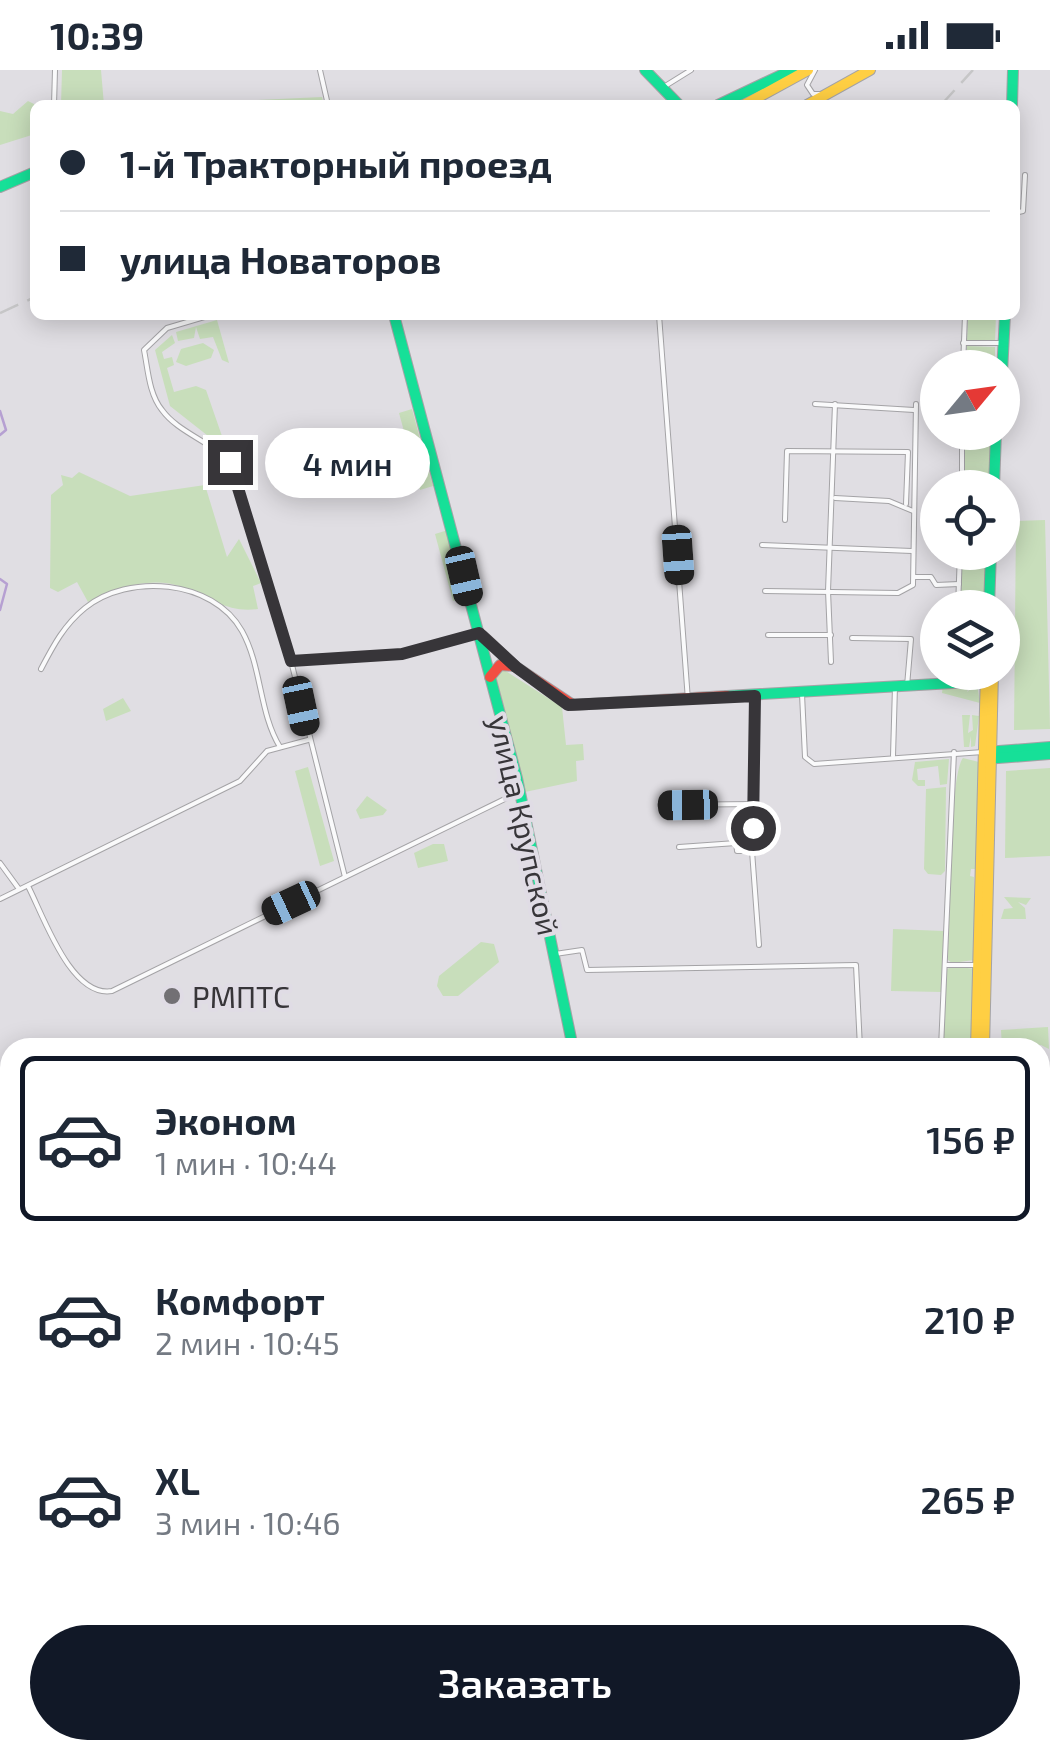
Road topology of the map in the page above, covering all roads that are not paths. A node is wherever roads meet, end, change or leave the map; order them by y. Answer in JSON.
{"nodes":[{"id":1,"x":55,"y":70,"type":"edge"},
{"id":2,"x":320,"y":70,"type":"edge"},
{"id":3,"x":645,"y":70,"type":"edge"},
{"id":4,"x":691,"y":70,"type":"edge"},
{"id":5,"x":792,"y":70,"type":"edge"},
{"id":6,"x":812,"y":70,"type":"edge"},
{"id":7,"x":870,"y":70,"type":"edge"},
{"id":8,"x":1010,"y":70,"type":"edge"},
{"id":9,"x":776,"y":76,"type":"edge"},
{"id":10,"x":840,"y":88,"type":"junction"},
{"id":11,"x":664,"y":95,"type":"edge"},
{"id":12,"x":54,"y":100,"type":"edge"},
{"id":13,"x":327,"y":100,"type":"edge"},
{"id":14,"x":728,"y":100,"type":"edge"},
{"id":15,"x":754,"y":100,"type":"edge"},
{"id":16,"x":817,"y":100,"type":"edge"},
{"id":17,"x":1010,"y":100,"type":"edge"},
{"id":18,"x":30,"y":174,"type":"edge"},
{"id":19,"x":1025,"y":175,"type":"dead end"},
{"id":20,"x":0,"y":186,"type":"edge"},
{"id":21,"x":1020,"y":211,"type":"edge"},
{"id":22,"x":194,"y":320,"type":"edge"},
{"id":23,"x":395,"y":320,"type":"edge"},
{"id":24,"x":659,"y":320,"type":"edge"},
{"id":25,"x":965,"y":320,"type":"edge"},
{"id":26,"x":1001,"y":320,"type":"edge"},
{"id":27,"x":1002,"y":320,"type":"edge"},
{"id":28,"x":999,"y":343,"type":"junction"},
{"id":29,"x":964,"y":344,"type":"junction"},
{"id":30,"x":964,"y":350,"type":"edge"},
{"id":31,"x":999,"y":350,"type":"edge"},
{"id":32,"x":1001,"y":350,"type":"edge"},
{"id":33,"x":814,"y":404,"type":"dead end"},
{"id":34,"x":834,"y":404,"type":"junction"},
{"id":35,"x":834,"y":452,"type":"junction"},
{"id":36,"x":835,"y":498,"type":"junction"},
{"id":37,"x":906,"y":504,"type":"junction"},
{"id":38,"x":912,"y":511,"type":"junction"},
{"id":39,"x":785,"y":520,"type":"dead end"},
{"id":40,"x":762,"y":545,"type":"dead end"},
{"id":41,"x":830,"y":546,"type":"junction"},
{"id":42,"x":914,"y":552,"type":"junction"},
{"id":43,"x":959,"y":570,"type":"edge"},
{"id":44,"x":914,"y":577,"type":"junction"},
{"id":45,"x":959,"y":584,"type":"junction"},
{"id":46,"x":959,"y":590,"type":"edge"},
{"id":47,"x":765,"y":591,"type":"dead end"},
{"id":48,"x":828,"y":591,"type":"junction"},
{"id":49,"x":479,"y":633,"type":"junction"},
{"id":50,"x":768,"y":635,"type":"dead end"},
{"id":51,"x":830,"y":635,"type":"junction"},
{"id":52,"x":852,"y":638,"type":"dead end"},
{"id":53,"x":488,"y":650,"type":"junction"},
{"id":54,"x":291,"y":661,"type":"junction"},
{"id":55,"x":831,"y":662,"type":"dead end"},
{"id":56,"x":516,"y":667,"type":"junction"},
{"id":57,"x":41,"y":669,"type":"dead end"},
{"id":58,"x":490,"y":677,"type":"junction"},
{"id":59,"x":920,"y":683,"type":"edge"},
{"id":60,"x":901,"y":686,"type":"junction"},
{"id":61,"x":989,"y":690,"type":"edge"},
{"id":62,"x":802,"y":692,"type":"junction"},
{"id":63,"x":755,"y":696,"type":"junction"},
{"id":64,"x":688,"y":700,"type":"junction"},
{"id":65,"x":308,"y":740,"type":"junction"},
{"id":66,"x":280,"y":746,"type":"junction"},
{"id":67,"x":1050,"y":750,"type":"edge"},
{"id":68,"x":954,"y":752,"type":"junction"},
{"id":69,"x":984,"y":755,"type":"junction"},
{"id":70,"x":893,"y":756,"type":"junction"},
{"id":71,"x":520,"y":792,"type":"junction"},
{"id":72,"x":754,"y":804,"type":"junction"},
{"id":73,"x":660,"y":805,"type":"dead end"},
{"id":74,"x":679,"y":847,"type":"dead end"},
{"id":75,"x":752,"y":851,"type":"junction"},
{"id":76,"x":0,"y":863,"type":"edge"},
{"id":77,"x":345,"y":878,"type":"junction"},
{"id":78,"x":28,"y":886,"type":"junction"},
{"id":79,"x":19,"y":888,"type":"junction"},
{"id":80,"x":0,"y":898,"type":"edge"},
{"id":81,"x":759,"y":945,"type":"dead end"},
{"id":82,"x":554,"y":954,"type":"junction"},
{"id":83,"x":945,"y":964,"type":"junction"},
{"id":84,"x":977,"y":965,"type":"junction"},
{"id":85,"x":571,"y":1038,"type":"edge"},
{"id":86,"x":860,"y":1038,"type":"edge"},
{"id":87,"x":942,"y":1038,"type":"edge"},
{"id":88,"x":976,"y":1038,"type":"edge"},
{"id":89,"x":984,"y":1038,"type":"edge"}],
"edges":[{"from":1,"to":12,"type":"street"},
{"from":2,"to":13,"type":"street"},
{"from":3,"to":11,"type":"main road"},
{"from":4,"to":11,"type":"street"},
{"from":5,"to":9,"type":"main road"},
{"from":6,"to":10,"type":"street"},
{"from":6,"to":15,"type":"main road"},
{"from":7,"to":10,"type":"main road"},
{"from":8,"to":17,"type":"main road"},
{"from":9,"to":14,"type":"main road"},
{"from":10,"to":16,"type":"main road"},
{"from":18,"to":20,"type":"main road"},
{"from":19,"to":21,"type":"street"},
{"from":22,"to":54,"type":"street"},
{"from":23,"to":49,"type":"main road"},
{"from":24,"to":64,"type":"street"},
{"from":25,"to":29,"type":"street"},
{"from":26,"to":28,"type":"main road"},
{"from":27,"to":32,"type":"main road"},
{"from":28,"to":29,"type":"street"},
{"from":28,"to":31,"type":"main road"},
{"from":29,"to":30,"type":"street"},
{"from":33,"to":34,"type":"street"},
{"from":34,"to":35,"type":"street"},
{"from":34,"to":38,"type":"street"},
{"from":35,"to":36,"type":"street"},
{"from":35,"to":37,"type":"street"},
{"from":35,"to":39,"type":"street"},
{"from":36,"to":37,"type":"street"},
{"from":36,"to":41,"type":"street"},
{"from":37,"to":38,"type":"street"},
{"from":38,"to":42,"type":"street"},
{"from":40,"to":41,"type":"street"},
{"from":41,"to":42,"type":"street"},
{"from":41,"to":48,"type":"street"},
{"from":42,"to":44,"type":"street"},
{"from":43,"to":45,"type":"street"},
{"from":44,"to":45,"type":"street"},
{"from":44,"to":48,"type":"street"},
{"from":45,"to":46,"type":"street"},
{"from":47,"to":48,"type":"street"},
{"from":48,"to":51,"type":"street"},
{"from":49,"to":53,"type":"main road"},
{"from":49,"to":54,"type":"street"},
{"from":50,"to":51,"type":"street"},
{"from":51,"to":55,"type":"street"},
{"from":52,"to":60,"type":"street"},
{"from":53,"to":56,"type":"main road"},
{"from":53,"to":58,"type":"main road","name":"улица Крупской"},
{"from":54,"to":65,"type":"street"},
{"from":56,"to":58,"type":"main road"},
{"from":56,"to":64,"type":"main road"},
{"from":57,"to":66,"type":"street"},
{"from":58,"to":71,"type":"main road","name":"улица Крупской"},
{"from":59,"to":60,"type":"main road"},
{"from":60,"to":62,"type":"main road"},
{"from":60,"to":70,"type":"street"},
{"from":61,"to":69,"type":"main road"},
{"from":62,"to":63,"type":"main road"},
{"from":62,"to":70,"type":"street"},
{"from":63,"to":64,"type":"main road"},
{"from":63,"to":72,"type":"street"},
{"from":65,"to":66,"type":"street"},
{"from":65,"to":77,"type":"street"},
{"from":66,"to":78,"type":"street"},
{"from":67,"to":69,"type":"main road"},
{"from":68,"to":69,"type":"street"},
{"from":68,"to":70,"type":"street"},
{"from":68,"to":83,"type":"street"},
{"from":69,"to":84,"type":"main road"},
{"from":69,"to":89,"type":"main road"},
{"from":71,"to":77,"type":"street"},
{"from":71,"to":82,"type":"main road","name":"улица Крупской"},
{"from":72,"to":73,"type":"street"},
{"from":72,"to":75,"type":"street"},
{"from":74,"to":75,"type":"street"},
{"from":75,"to":81,"type":"street"},
{"from":76,"to":79,"type":"street"},
{"from":77,"to":78,"type":"street"},
{"from":78,"to":79,"type":"street"},
{"from":79,"to":80,"type":"street"},
{"from":82,"to":85,"type":"main road","name":"улица Крупской"},
{"from":82,"to":86,"type":"street"},
{"from":83,"to":84,"type":"street"},
{"from":83,"to":87,"type":"street"},
{"from":84,"to":88,"type":"main road"}]}
